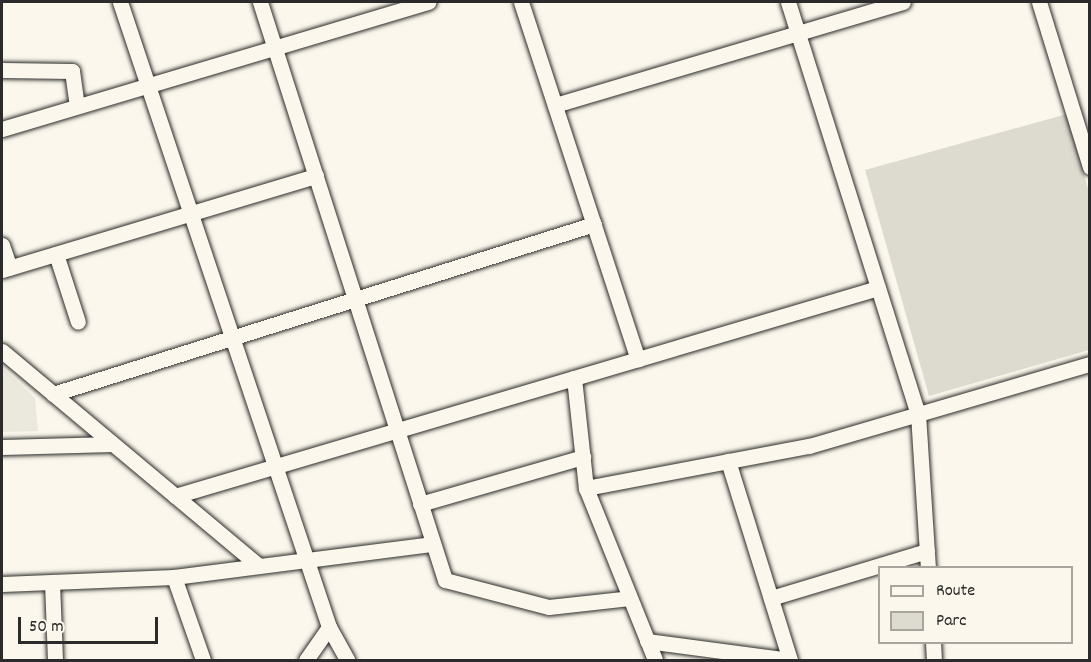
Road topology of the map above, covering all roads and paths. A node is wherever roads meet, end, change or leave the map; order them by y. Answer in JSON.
{"nodes":[{"id":1,"x":120,"y":2,"type":"edge"},
{"id":2,"x":260,"y":2,"type":"edge"},
{"id":3,"x":429,"y":2,"type":"edge"},
{"id":4,"x":521,"y":2,"type":"edge"},
{"id":5,"x":788,"y":2,"type":"edge"},
{"id":6,"x":903,"y":2,"type":"edge"},
{"id":7,"x":1039,"y":2,"type":"edge"},
{"id":8,"x":798,"y":33,"type":"junction"},
{"id":9,"x":274,"y":48,"type":"junction"},
{"id":10,"x":2,"y":70,"type":"edge"},
{"id":11,"x":148,"y":85,"type":"junction"},
{"id":12,"x":555,"y":105,"type":"junction"},
{"id":13,"x":77,"y":106,"type":"junction"},
{"id":14,"x":2,"y":129,"type":"edge"},
{"id":15,"x":1089,"y":167,"type":"edge"},
{"id":16,"x":316,"y":176,"type":"junction"},
{"id":17,"x":190,"y":213,"type":"junction"},
{"id":18,"x":594,"y":224,"type":"junction"},
{"id":19,"x":2,"y":245,"type":"edge"},
{"id":20,"x":56,"y":254,"type":"junction"},
{"id":21,"x":6,"y":269,"type":"edge"},
{"id":22,"x":878,"y":288,"type":"junction"},
{"id":23,"x":355,"y":299,"type":"junction"},
{"id":24,"x":78,"y":322,"type":"dead end"},
{"id":25,"x":232,"y":338,"type":"junction"},
{"id":26,"x":2,"y":351,"type":"edge"},
{"id":27,"x":638,"y":359,"type":"junction"},
{"id":28,"x":1089,"y":364,"type":"edge"},
{"id":29,"x":574,"y":378,"type":"junction"},
{"id":30,"x":53,"y":394,"type":"junction"},
{"id":31,"x":918,"y":414,"type":"junction"},
{"id":32,"x":397,"y":430,"type":"junction"},
{"id":33,"x":112,"y":444,"type":"junction"},
{"id":34,"x":2,"y":447,"type":"edge"},
{"id":35,"x":583,"y":457,"type":"junction"},
{"id":36,"x":728,"y":461,"type":"junction"},
{"id":37,"x":275,"y":466,"type":"junction"},
{"id":38,"x":586,"y":488,"type":"junction"},
{"id":39,"x":175,"y":496,"type":"junction"},
{"id":40,"x":420,"y":504,"type":"junction"},
{"id":41,"x":433,"y":544,"type":"junction"},
{"id":42,"x":927,"y":551,"type":"junction"},
{"id":43,"x":306,"y":559,"type":"junction"},
{"id":44,"x":259,"y":566,"type":"junction"},
{"id":45,"x":928,"y":566,"type":"edge"},
{"id":46,"x":174,"y":578,"type":"junction"},
{"id":47,"x":52,"y":582,"type":"junction"},
{"id":48,"x":2,"y":584,"type":"edge"},
{"id":49,"x":630,"y":598,"type":"junction"},
{"id":50,"x":771,"y":598,"type":"junction"},
{"id":51,"x":329,"y":627,"type":"junction"},
{"id":52,"x":647,"y":641,"type":"junction"},
{"id":53,"x":933,"y":644,"type":"edge"},
{"id":54,"x":55,"y":660,"type":"edge"},
{"id":55,"x":203,"y":660,"type":"edge"},
{"id":56,"x":306,"y":660,"type":"edge"},
{"id":57,"x":346,"y":660,"type":"edge"},
{"id":58,"x":655,"y":660,"type":"edge"},
{"id":59,"x":790,"y":660,"type":"edge"},
{"id":60,"x":934,"y":660,"type":"edge"}],
"edges":[{"from":1,"to":11,"type":"street"},
{"from":2,"to":9,"type":"street"},
{"from":3,"to":9,"type":"street"},
{"from":4,"to":12,"type":"street"},
{"from":5,"to":8,"type":"street"},
{"from":6,"to":8,"type":"street"},
{"from":7,"to":15,"type":"street"},
{"from":8,"to":12,"type":"street"},
{"from":8,"to":22,"type":"street"},
{"from":9,"to":11,"type":"street"},
{"from":9,"to":16,"type":"street"},
{"from":10,"to":13,"type":"street"},
{"from":11,"to":13,"type":"street"},
{"from":11,"to":17,"type":"street"},
{"from":12,"to":18,"type":"street"},
{"from":13,"to":14,"type":"street"},
{"from":16,"to":17,"type":"street"},
{"from":16,"to":23,"type":"street"},
{"from":17,"to":20,"type":"street"},
{"from":17,"to":25,"type":"street"},
{"from":18,"to":23,"type":"street"},
{"from":18,"to":27,"type":"street"},
{"from":19,"to":21,"type":"street"},
{"from":20,"to":21,"type":"street"},
{"from":20,"to":24,"type":"street"},
{"from":22,"to":27,"type":"street"},
{"from":22,"to":31,"type":"street"},
{"from":23,"to":25,"type":"street"},
{"from":23,"to":32,"type":"street"},
{"from":25,"to":30,"type":"street"},
{"from":25,"to":37,"type":"street"},
{"from":26,"to":30,"type":"street"},
{"from":27,"to":29,"type":"street"},
{"from":28,"to":31,"type":"street"},
{"from":29,"to":32,"type":"street"},
{"from":29,"to":35,"type":"street"},
{"from":30,"to":33,"type":"street"},
{"from":31,"to":36,"type":"street"},
{"from":31,"to":42,"type":"street"},
{"from":32,"to":37,"type":"street"},
{"from":32,"to":40,"type":"street"},
{"from":33,"to":34,"type":"street"},
{"from":33,"to":39,"type":"street"},
{"from":35,"to":38,"type":"street"},
{"from":35,"to":40,"type":"street"},
{"from":36,"to":38,"type":"street"},
{"from":36,"to":50,"type":"street"},
{"from":37,"to":39,"type":"street"},
{"from":37,"to":43,"type":"street"},
{"from":38,"to":49,"type":"street"},
{"from":39,"to":44,"type":"street"},
{"from":40,"to":41,"type":"street"},
{"from":41,"to":43,"type":"street"},
{"from":41,"to":49,"type":"street"},
{"from":42,"to":45,"type":"street"},
{"from":42,"to":50,"type":"street"},
{"from":43,"to":44,"type":"street"},
{"from":43,"to":51,"type":"street"},
{"from":44,"to":46,"type":"street"},
{"from":46,"to":47,"type":"street"},
{"from":46,"to":55,"type":"street"},
{"from":47,"to":48,"type":"street"},
{"from":47,"to":54,"type":"street"},
{"from":49,"to":52,"type":"street"},
{"from":50,"to":59,"type":"street"},
{"from":51,"to":56,"type":"street"},
{"from":51,"to":57,"type":"street"},
{"from":52,"to":58,"type":"street"},
{"from":52,"to":59,"type":"street"},
{"from":53,"to":60,"type":"street"}]}
